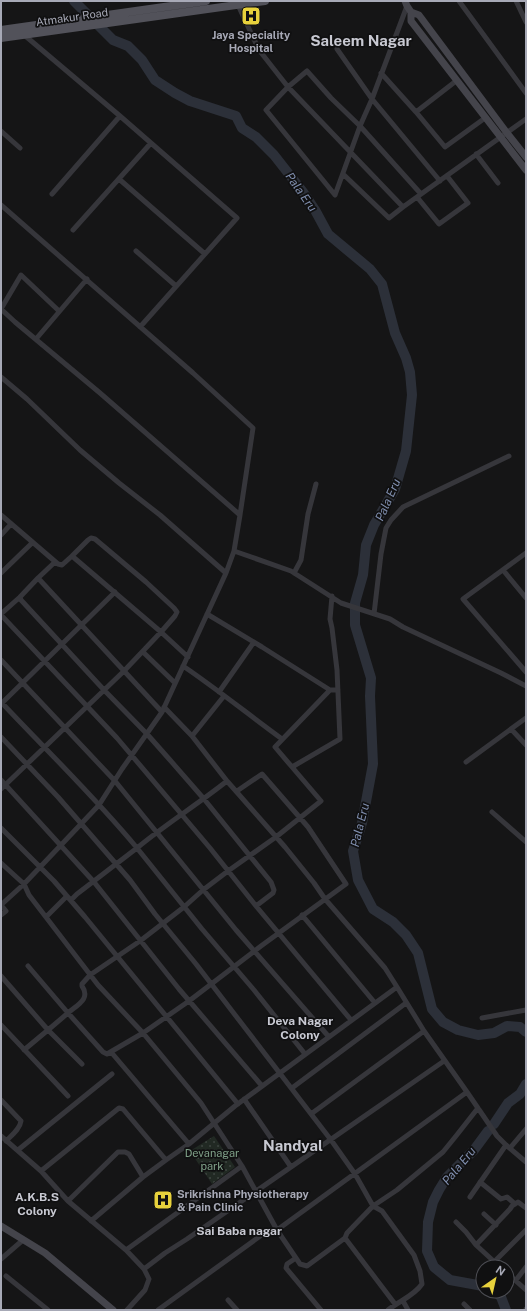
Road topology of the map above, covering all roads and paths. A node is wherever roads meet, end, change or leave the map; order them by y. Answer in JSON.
{"nodes":[{"id":1,"x":206,"y":1,"type":"edge"},
{"id":2,"x":265,"y":1,"type":"edge"},
{"id":3,"x":459,"y":1,"type":"edge"},
{"id":4,"x":516,"y":1,"type":"edge"},
{"id":5,"x":238,"y":5,"type":"junction"},
{"id":6,"x":407,"y":6,"type":"edge"},
{"id":7,"x":123,"y":17,"type":"junction"},
{"id":8,"x":526,"y":22,"type":"edge"},
{"id":9,"x":60,"y":25,"type":"junction"},
{"id":10,"x":16,"y":29,"type":"junction"},
{"id":11,"x":1,"y":30,"type":"edge"},
{"id":12,"x":23,"y":35,"type":"junction"},
{"id":13,"x":1,"y":38,"type":"edge"},
{"id":14,"x":337,"y":49,"type":"dead end"},
{"id":15,"x":381,"y":73,"type":"junction"},
{"id":16,"x":456,"y":81,"type":"junction"},
{"id":17,"x":288,"y":88,"type":"junction"},
{"id":18,"x":526,"y":93,"type":"edge"},
{"id":19,"x":372,"y":99,"type":"junction"},
{"id":20,"x":416,"y":112,"type":"junction"},
{"id":21,"x":120,"y":116,"type":"junction"},
{"id":22,"x":485,"y":118,"type":"junction"},
{"id":23,"x":526,"y":118,"type":"edge"},
{"id":24,"x":360,"y":126,"type":"junction"},
{"id":25,"x":1,"y":131,"type":"edge"},
{"id":26,"x":506,"y":133,"type":"junction"},
{"id":27,"x":500,"y":138,"type":"junction"},
{"id":28,"x":151,"y":143,"type":"junction"},
{"id":29,"x":20,"y":148,"type":"dead end"},
{"id":30,"x":350,"y":152,"type":"junction"},
{"id":31,"x":476,"y":154,"type":"junction"},
{"id":32,"x":526,"y":157,"type":"edge"},
{"id":33,"x":526,"y":170,"type":"edge"},
{"id":34,"x":343,"y":174,"type":"junction"},
{"id":35,"x":447,"y":176,"type":"junction"},
{"id":36,"x":119,"y":179,"type":"junction"},
{"id":37,"x":440,"y":181,"type":"junction"},
{"id":38,"x":498,"y":183,"type":"dead end"},
{"id":39,"x":52,"y":194,"type":"dead end"},
{"id":40,"x":419,"y":196,"type":"junction"},
{"id":41,"x":1,"y":205,"type":"edge"},
{"id":42,"x":403,"y":207,"type":"junction"},
{"id":43,"x":72,"y":230,"type":"dead end"},
{"id":44,"x":136,"y":251,"type":"dead end"},
{"id":45,"x":205,"y":254,"type":"junction"},
{"id":46,"x":87,"y":279,"type":"junction"},
{"id":47,"x":176,"y":286,"type":"junction"},
{"id":48,"x":1,"y":309,"type":"edge"},
{"id":49,"x":59,"y":311,"type":"junction"},
{"id":50,"x":140,"y":327,"type":"junction"},
{"id":51,"x":36,"y":339,"type":"junction"},
{"id":52,"x":1,"y":377,"type":"edge"},
{"id":53,"x":509,"y":456,"type":"dead end"},
{"id":54,"x":316,"y":484,"type":"dead end"},
{"id":55,"x":1,"y":515,"type":"edge"},
{"id":56,"x":240,"y":515,"type":"junction"},
{"id":57,"x":12,"y":524,"type":"junction"},
{"id":58,"x":1,"y":535,"type":"edge"},
{"id":59,"x":32,"y":543,"type":"junction"},
{"id":60,"x":234,"y":551,"type":"junction"},
{"id":61,"x":526,"y":553,"type":"edge"},
{"id":62,"x":72,"y":556,"type":"junction"},
{"id":63,"x":55,"y":562,"type":"junction"},
{"id":64,"x":502,"y":570,"type":"junction"},
{"id":65,"x":1,"y":573,"type":"edge"},
{"id":66,"x":226,"y":573,"type":"junction"},
{"id":67,"x":294,"y":573,"type":"junction"},
{"id":68,"x":38,"y":578,"type":"junction"},
{"id":69,"x":115,"y":592,"type":"junction"},
{"id":70,"x":332,"y":596,"type":"junction"},
{"id":71,"x":20,"y":597,"type":"junction"},
{"id":72,"x":526,"y":598,"type":"edge"},
{"id":73,"x":207,"y":614,"type":"junction"},
{"id":74,"x":374,"y":614,"type":"junction"},
{"id":75,"x":1,"y":615,"type":"edge"},
{"id":76,"x":82,"y":625,"type":"junction"},
{"id":77,"x":161,"y":632,"type":"junction"},
{"id":78,"x":254,"y":642,"type":"junction"},
{"id":79,"x":62,"y":646,"type":"junction"},
{"id":80,"x":143,"y":652,"type":"junction"},
{"id":81,"x":188,"y":657,"type":"junction"},
{"id":82,"x":1,"y":660,"type":"edge"},
{"id":83,"x":45,"y":662,"type":"junction"},
{"id":84,"x":183,"y":666,"type":"junction"},
{"id":85,"x":124,"y":671,"type":"junction"},
{"id":86,"x":526,"y":672,"type":"edge"},
{"id":87,"x":23,"y":683,"type":"junction"},
{"id":88,"x":175,"y":683,"type":"junction"},
{"id":89,"x":526,"y":686,"type":"edge"},
{"id":90,"x":104,"y":690,"type":"junction"},
{"id":91,"x":330,"y":690,"type":"junction"},
{"id":92,"x":338,"y":690,"type":"junction"},
{"id":93,"x":219,"y":692,"type":"junction"},
{"id":94,"x":224,"y":696,"type":"junction"},
{"id":95,"x":1,"y":703,"type":"edge"},
{"id":96,"x":86,"y":706,"type":"junction"},
{"id":97,"x":163,"y":709,"type":"junction"},
{"id":98,"x":526,"y":718,"type":"edge"},
{"id":99,"x":64,"y":728,"type":"junction"},
{"id":100,"x":511,"y":729,"type":"junction"},
{"id":101,"x":147,"y":734,"type":"junction"},
{"id":102,"x":192,"y":736,"type":"junction"},
{"id":103,"x":1,"y":737,"type":"edge"},
{"id":104,"x":282,"y":740,"type":"junction"},
{"id":105,"x":526,"y":745,"type":"edge"},
{"id":106,"x":44,"y":747,"type":"junction"},
{"id":107,"x":132,"y":755,"type":"junction"},
{"id":108,"x":466,"y":762,"type":"dead end"},
{"id":109,"x":28,"y":764,"type":"junction"},
{"id":110,"x":292,"y":767,"type":"junction"},
{"id":111,"x":1,"y":780,"type":"edge"},
{"id":112,"x":227,"y":780,"type":"junction"},
{"id":113,"x":115,"y":781,"type":"junction"},
{"id":114,"x":3,"y":788,"type":"edge"},
{"id":115,"x":237,"y":791,"type":"junction"},
{"id":116,"x":204,"y":799,"type":"junction"},
{"id":117,"x":99,"y":805,"type":"junction"},
{"id":118,"x":492,"y":812,"type":"dead end"},
{"id":119,"x":182,"y":814,"type":"junction"},
{"id":120,"x":299,"y":817,"type":"junction"},
{"id":121,"x":80,"y":824,"type":"junction"},
{"id":122,"x":1,"y":828,"type":"edge"},
{"id":123,"x":157,"y":832,"type":"junction"},
{"id":124,"x":276,"y":837,"type":"junction"},
{"id":125,"x":526,"y":842,"type":"edge"},
{"id":126,"x":61,"y":846,"type":"junction"},
{"id":127,"x":137,"y":848,"type":"junction"},
{"id":128,"x":249,"y":855,"type":"junction"},
{"id":129,"x":1,"y":863,"type":"edge"},
{"id":130,"x":116,"y":864,"type":"junction"},
{"id":131,"x":40,"y":867,"type":"junction"},
{"id":132,"x":228,"y":871,"type":"junction"},
{"id":133,"x":94,"y":882,"type":"junction"},
{"id":134,"x":24,"y":884,"type":"junction"},
{"id":135,"x":203,"y":890,"type":"junction"},
{"id":136,"x":69,"y":898,"type":"junction"},
{"id":137,"x":325,"y":899,"type":"junction"},
{"id":138,"x":1,"y":905,"type":"edge"},
{"id":139,"x":256,"y":906,"type":"junction"},
{"id":140,"x":184,"y":907,"type":"junction"},
{"id":141,"x":1,"y":915,"type":"edge"},
{"id":142,"x":302,"y":915,"type":"junction"},
{"id":143,"x":46,"y":917,"type":"junction"},
{"id":144,"x":163,"y":923,"type":"junction"},
{"id":145,"x":279,"y":932,"type":"junction"},
{"id":146,"x":140,"y":941,"type":"junction"},
{"id":147,"x":255,"y":951,"type":"junction"},
{"id":148,"x":116,"y":956,"type":"junction"},
{"id":149,"x":28,"y":966,"type":"dead end"},
{"id":150,"x":234,"y":967,"type":"junction"},
{"id":151,"x":1,"y":976,"type":"edge"},
{"id":152,"x":90,"y":976,"type":"junction"},
{"id":153,"x":211,"y":984,"type":"junction"},
{"id":154,"x":397,"y":987,"type":"junction"},
{"id":155,"x":189,"y":1001,"type":"junction"},
{"id":156,"x":406,"y":1003,"type":"junction"},
{"id":157,"x":375,"y":1004,"type":"junction"},
{"id":158,"x":526,"y":1010,"type":"edge"},
{"id":159,"x":68,"y":1013,"type":"junction"},
{"id":160,"x":167,"y":1017,"type":"junction"},
{"id":161,"x":482,"y":1018,"type":"dead end"},
{"id":162,"x":351,"y":1020,"type":"junction"},
{"id":163,"x":1,"y":1025,"type":"edge"},
{"id":164,"x":48,"y":1030,"type":"junction"},
{"id":165,"x":424,"y":1032,"type":"junction"},
{"id":166,"x":143,"y":1033,"type":"junction"},
{"id":167,"x":328,"y":1037,"type":"junction"},
{"id":168,"x":24,"y":1050,"type":"junction"},
{"id":169,"x":110,"y":1052,"type":"junction"},
{"id":170,"x":305,"y":1054,"type":"junction"},
{"id":171,"x":444,"y":1061,"type":"junction"},
{"id":172,"x":82,"y":1064,"type":"dead end"},
{"id":173,"x":280,"y":1073,"type":"junction"},
{"id":174,"x":112,"y":1074,"type":"dead end"},
{"id":175,"x":262,"y":1086,"type":"junction"},
{"id":176,"x":292,"y":1088,"type":"junction"},
{"id":177,"x":467,"y":1092,"type":"junction"},
{"id":178,"x":68,"y":1096,"type":"dead end"},
{"id":179,"x":244,"y":1099,"type":"junction"},
{"id":180,"x":1,"y":1100,"type":"edge"},
{"id":181,"x":238,"y":1104,"type":"junction"},
{"id":182,"x":478,"y":1108,"type":"junction"},
{"id":183,"x":311,"y":1114,"type":"junction"},
{"id":184,"x":214,"y":1124,"type":"junction"},
{"id":185,"x":526,"y":1129,"type":"edge"},
{"id":186,"x":3,"y":1139,"type":"edge"},
{"id":187,"x":331,"y":1140,"type":"junction"},
{"id":188,"x":189,"y":1144,"type":"junction"},
{"id":189,"x":508,"y":1146,"type":"junction"},
{"id":190,"x":18,"y":1150,"type":"junction"},
{"id":191,"x":166,"y":1160,"type":"junction"},
{"id":192,"x":526,"y":1162,"type":"edge"},
{"id":193,"x":242,"y":1166,"type":"junction"},
{"id":194,"x":291,"y":1167,"type":"junction"},
{"id":195,"x":41,"y":1171,"type":"junction"},
{"id":196,"x":354,"y":1174,"type":"junction"},
{"id":197,"x":143,"y":1177,"type":"junction"},
{"id":198,"x":480,"y":1182,"type":"junction"},
{"id":199,"x":255,"y":1192,"type":"junction"},
{"id":200,"x":470,"y":1197,"type":"dead end"},
{"id":201,"x":68,"y":1201,"type":"junction"},
{"id":202,"x":515,"y":1204,"type":"junction"},
{"id":203,"x":373,"y":1206,"type":"junction"},
{"id":204,"x":526,"y":1208,"type":"edge"},
{"id":205,"x":484,"y":1214,"type":"dead end"},
{"id":206,"x":91,"y":1221,"type":"junction"},
{"id":207,"x":456,"y":1222,"type":"dead end"},
{"id":208,"x":496,"y":1225,"type":"junction"},
{"id":209,"x":2,"y":1228,"type":"edge"},
{"id":210,"x":276,"y":1230,"type":"junction"},
{"id":211,"x":526,"y":1230,"type":"edge"},
{"id":212,"x":345,"y":1238,"type":"junction"},
{"id":213,"x":23,"y":1240,"type":"junction"},
{"id":214,"x":476,"y":1245,"type":"junction"},
{"id":215,"x":126,"y":1250,"type":"junction"},
{"id":216,"x":296,"y":1258,"type":"junction"},
{"id":217,"x":1,"y":1259,"type":"edge"},
{"id":218,"x":491,"y":1259,"type":"edge"},
{"id":219,"x":497,"y":1259,"type":"edge"},
{"id":220,"x":526,"y":1267,"type":"edge"},
{"id":221,"x":144,"y":1269,"type":"junction"},
{"id":222,"x":6,"y":1276,"type":"dead end"},
{"id":223,"x":516,"y":1280,"type":"joint"},
{"id":224,"x":526,"y":1290,"type":"edge"},
{"id":225,"x":228,"y":1300,"type":"dead end"},
{"id":226,"x":402,"y":1301,"type":"junction"},
{"id":227,"x":395,"y":1304,"type":"junction"},
{"id":228,"x":464,"y":1304,"type":"dead end"},
{"id":229,"x":48,"y":1310,"type":"edge"},
{"id":230,"x":113,"y":1310,"type":"edge"},
{"id":231,"x":127,"y":1310,"type":"edge"},
{"id":232,"x":158,"y":1310,"type":"edge"},
{"id":233,"x":236,"y":1310,"type":"edge"},
{"id":234,"x":321,"y":1310,"type":"edge"},
{"id":235,"x":388,"y":1310,"type":"edge"},
{"id":236,"x":408,"y":1310,"type":"edge"},
{"id":237,"x":470,"y":1310,"type":"edge"}],
"edges":[{"from":1,"to":7,"type":"main road","name":"Atmakur Road"},
{"from":2,"to":5,"type":"main road","name":"Atmakur Road"},
{"from":3,"to":18,"type":"street"},
{"from":4,"to":8,"type":"street"},
{"from":5,"to":7,"type":"main road","name":"Atmakur Road"},
{"from":5,"to":17,"type":"street"},
{"from":6,"to":15,"type":"street"},
{"from":6,"to":16,"type":"street"},
{"from":6,"to":26,"type":"street"},
{"from":7,"to":9,"type":"main road","name":"Atmakur Road"},
{"from":9,"to":10,"type":"main road","name":"Atmakur Road"},
{"from":9,"to":12,"type":"main road","name":"Atmakur Road"},
{"from":10,"to":11,"type":"main road","name":"Atmakur Road"},
{"from":10,"to":12,"type":"street"},
{"from":12,"to":13,"type":"main road","name":"Atmakur Road"},
{"from":12,"to":21,"type":"street"},
{"from":14,"to":19,"type":"street"},
{"from":15,"to":19,"type":"street"},
{"from":15,"to":20,"type":"street"},
{"from":16,"to":20,"type":"street"},
{"from":16,"to":22,"type":"street"},
{"from":17,"to":24,"type":"street"},
{"from":17,"to":30,"type":"street"},
{"from":17,"to":34,"type":"street"},
{"from":19,"to":24,"type":"street"},
{"from":19,"to":37,"type":"street"},
{"from":20,"to":22,"type":"street"},
{"from":21,"to":28,"type":"street"},
{"from":21,"to":39,"type":"street"},
{"from":22,"to":27,"type":"street"},
{"from":23,"to":26,"type":"street"},
{"from":24,"to":30,"type":"street"},
{"from":24,"to":40,"type":"street"},
{"from":25,"to":29,"type":"street"},
{"from":26,"to":27,"type":"street"},
{"from":26,"to":32,"type":"street"},
{"from":27,"to":31,"type":"street"},
{"from":27,"to":33,"type":"street"},
{"from":28,"to":36,"type":"street"},
{"from":28,"to":45,"type":"street"},
{"from":30,"to":34,"type":"street"},
{"from":30,"to":42,"type":"street"},
{"from":31,"to":35,"type":"street"},
{"from":31,"to":38,"type":"street"},
{"from":34,"to":42,"type":"street"},
{"from":35,"to":37,"type":"street"},
{"from":35,"to":40,"type":"street"},
{"from":36,"to":43,"type":"street"},
{"from":36,"to":45,"type":"street"},
{"from":37,"to":40,"type":"street"},
{"from":40,"to":42,"type":"street"},
{"from":41,"to":46,"type":"street"},
{"from":44,"to":47,"type":"street"},
{"from":45,"to":47,"type":"street"},
{"from":46,"to":49,"type":"street"},
{"from":46,"to":50,"type":"street"},
{"from":47,"to":50,"type":"street"},
{"from":48,"to":49,"type":"street"},
{"from":48,"to":51,"type":"street"},
{"from":49,"to":51,"type":"street"},
{"from":50,"to":56,"type":"street"},
{"from":51,"to":56,"type":"street"},
{"from":52,"to":66,"type":"street"},
{"from":53,"to":74,"type":"street"},
{"from":54,"to":67,"type":"street"},
{"from":55,"to":57,"type":"street"},
{"from":56,"to":60,"type":"street"},
{"from":57,"to":58,"type":"street"},
{"from":57,"to":59,"type":"street"},
{"from":59,"to":63,"type":"street"},
{"from":59,"to":65,"type":"street"},
{"from":60,"to":66,"type":"street"},
{"from":60,"to":67,"type":"street"},
{"from":61,"to":64,"type":"street"},
{"from":62,"to":63,"type":"street"},
{"from":62,"to":69,"type":"street"},
{"from":62,"to":77,"type":"street"},
{"from":63,"to":68,"type":"street"},
{"from":64,"to":72,"type":"street"},
{"from":64,"to":86,"type":"street"},
{"from":66,"to":73,"type":"street"},
{"from":67,"to":70,"type":"street"},
{"from":68,"to":71,"type":"street"},
{"from":68,"to":76,"type":"street"},
{"from":69,"to":76,"type":"street"},
{"from":69,"to":77,"type":"street"},
{"from":70,"to":74,"type":"street"},
{"from":70,"to":92,"type":"street"},
{"from":71,"to":75,"type":"street"},
{"from":71,"to":79,"type":"street"},
{"from":73,"to":78,"type":"street"},
{"from":73,"to":81,"type":"street"},
{"from":74,"to":89,"type":"street"},
{"from":75,"to":83,"type":"street"},
{"from":76,"to":79,"type":"street"},
{"from":76,"to":85,"type":"street"},
{"from":77,"to":80,"type":"street"},
{"from":77,"to":81,"type":"street"},
{"from":78,"to":91,"type":"street"},
{"from":78,"to":93,"type":"street"},
{"from":79,"to":83,"type":"street"},
{"from":79,"to":90,"type":"street"},
{"from":80,"to":85,"type":"street"},
{"from":80,"to":88,"type":"street"},
{"from":81,"to":84,"type":"street"},
{"from":82,"to":87,"type":"street"},
{"from":83,"to":87,"type":"street"},
{"from":83,"to":96,"type":"street"},
{"from":84,"to":88,"type":"street"},
{"from":84,"to":93,"type":"street"},
{"from":85,"to":90,"type":"street"},
{"from":85,"to":97,"type":"street"},
{"from":87,"to":95,"type":"street"},
{"from":87,"to":99,"type":"street"},
{"from":88,"to":97,"type":"street"},
{"from":90,"to":96,"type":"street"},
{"from":90,"to":101,"type":"street"},
{"from":91,"to":92,"type":"street"},
{"from":91,"to":104,"type":"street"},
{"from":92,"to":110,"type":"street"},
{"from":93,"to":94,"type":"street"},
{"from":94,"to":102,"type":"street"},
{"from":94,"to":104,"type":"street"},
{"from":95,"to":106,"type":"street"},
{"from":96,"to":99,"type":"street"},
{"from":96,"to":107,"type":"street"},
{"from":97,"to":101,"type":"street"},
{"from":97,"to":102,"type":"street"},
{"from":98,"to":100,"type":"street"},
{"from":99,"to":106,"type":"street"},
{"from":99,"to":113,"type":"street"},
{"from":100,"to":105,"type":"street"},
{"from":100,"to":108,"type":"street"},
{"from":101,"to":107,"type":"street"},
{"from":101,"to":116,"type":"street"},
{"from":102,"to":112,"type":"street"},
{"from":103,"to":109,"type":"street"},
{"from":104,"to":110,"type":"street"},
{"from":106,"to":109,"type":"street"},
{"from":106,"to":117,"type":"street"},
{"from":107,"to":113,"type":"street"},
{"from":107,"to":119,"type":"street"},
{"from":109,"to":114,"type":"street"},
{"from":109,"to":121,"type":"street"},
{"from":110,"to":120,"type":"street"},
{"from":111,"to":114,"type":"street"},
{"from":112,"to":115,"type":"street"},
{"from":112,"to":116,"type":"street"},
{"from":113,"to":117,"type":"street"},
{"from":113,"to":123,"type":"street"},
{"from":114,"to":126,"type":"street"},
{"from":115,"to":120,"type":"street"},
{"from":115,"to":124,"type":"street"},
{"from":116,"to":119,"type":"street"},
{"from":116,"to":128,"type":"street"},
{"from":117,"to":121,"type":"street"},
{"from":117,"to":127,"type":"street"},
{"from":118,"to":125,"type":"street"},
{"from":119,"to":123,"type":"street"},
{"from":119,"to":132,"type":"street"},
{"from":120,"to":124,"type":"street"},
{"from":120,"to":137,"type":"street"},
{"from":121,"to":126,"type":"street"},
{"from":121,"to":130,"type":"street"},
{"from":122,"to":131,"type":"street"},
{"from":123,"to":127,"type":"street"},
{"from":123,"to":135,"type":"street"},
{"from":124,"to":128,"type":"street"},
{"from":124,"to":137,"type":"street"},
{"from":126,"to":131,"type":"street"},
{"from":126,"to":133,"type":"street"},
{"from":127,"to":130,"type":"street"},
{"from":127,"to":140,"type":"street"},
{"from":128,"to":132,"type":"street"},
{"from":128,"to":139,"type":"street"},
{"from":129,"to":134,"type":"street"},
{"from":130,"to":133,"type":"street"},
{"from":130,"to":144,"type":"street"},
{"from":131,"to":134,"type":"street"},
{"from":131,"to":136,"type":"street"},
{"from":132,"to":135,"type":"street"},
{"from":132,"to":139,"type":"street"},
{"from":133,"to":136,"type":"street"},
{"from":133,"to":146,"type":"street"},
{"from":134,"to":138,"type":"street"},
{"from":134,"to":143,"type":"street"},
{"from":135,"to":140,"type":"street"},
{"from":135,"to":147,"type":"street"},
{"from":136,"to":143,"type":"street"},
{"from":136,"to":148,"type":"street"},
{"from":137,"to":142,"type":"street"},
{"from":137,"to":154,"type":"street"},
{"from":138,"to":141,"type":"street"},
{"from":139,"to":145,"type":"street"},
{"from":140,"to":144,"type":"street"},
{"from":140,"to":150,"type":"street"},
{"from":142,"to":145,"type":"street"},
{"from":142,"to":157,"type":"street"},
{"from":143,"to":152,"type":"street"},
{"from":144,"to":146,"type":"street"},
{"from":144,"to":153,"type":"street"},
{"from":145,"to":147,"type":"street"},
{"from":145,"to":162,"type":"street"},
{"from":146,"to":148,"type":"street"},
{"from":146,"to":155,"type":"street"},
{"from":147,"to":150,"type":"street"},
{"from":147,"to":167,"type":"street"},
{"from":148,"to":152,"type":"street"},
{"from":148,"to":160,"type":"street"},
{"from":149,"to":159,"type":"street"},
{"from":150,"to":153,"type":"street"},
{"from":150,"to":170,"type":"street"},
{"from":151,"to":164,"type":"street"},
{"from":152,"to":159,"type":"street"},
{"from":152,"to":166,"type":"street"},
{"from":153,"to":155,"type":"street"},
{"from":153,"to":173,"type":"street"},
{"from":154,"to":156,"type":"street"},
{"from":154,"to":157,"type":"street"},
{"from":155,"to":160,"type":"street"},
{"from":155,"to":175,"type":"street"},
{"from":156,"to":165,"type":"street"},
{"from":156,"to":176,"type":"street"},
{"from":157,"to":162,"type":"street"},
{"from":158,"to":161,"type":"street"},
{"from":159,"to":164,"type":"street"},
{"from":159,"to":169,"type":"street"},
{"from":160,"to":166,"type":"street"},
{"from":160,"to":181,"type":"street"},
{"from":162,"to":167,"type":"street"},
{"from":163,"to":168,"type":"street"},
{"from":164,"to":168,"type":"street"},
{"from":164,"to":172,"type":"street"},
{"from":165,"to":171,"type":"street"},
{"from":165,"to":183,"type":"street"},
{"from":166,"to":169,"type":"street"},
{"from":166,"to":184,"type":"street"},
{"from":167,"to":170,"type":"street"},
{"from":168,"to":178,"type":"street"},
{"from":169,"to":188,"type":"street"},
{"from":170,"to":173,"type":"street"},
{"from":171,"to":177,"type":"street"},
{"from":171,"to":187,"type":"street"},
{"from":173,"to":175,"type":"street"},
{"from":173,"to":176,"type":"street"},
{"from":174,"to":190,"type":"street"},
{"from":175,"to":179,"type":"street"},
{"from":176,"to":183,"type":"street"},
{"from":177,"to":182,"type":"street"},
{"from":177,"to":196,"type":"street"},
{"from":179,"to":181,"type":"street"},
{"from":179,"to":194,"type":"street"},
{"from":180,"to":186,"type":"street"},
{"from":181,"to":184,"type":"street"},
{"from":182,"to":189,"type":"street"},
{"from":182,"to":203,"type":"street"},
{"from":183,"to":187,"type":"street"},
{"from":184,"to":188,"type":"street"},
{"from":184,"to":193,"type":"street"},
{"from":185,"to":189,"type":"street"},
{"from":186,"to":190,"type":"street"},
{"from":187,"to":194,"type":"street"},
{"from":187,"to":196,"type":"street"},
{"from":188,"to":191,"type":"street"},
{"from":189,"to":192,"type":"street"},
{"from":189,"to":198,"type":"street"},
{"from":190,"to":195,"type":"street"},
{"from":191,"to":195,"type":"street"},
{"from":191,"to":197,"type":"street"},
{"from":193,"to":199,"type":"street"},
{"from":193,"to":215,"type":"street"},
{"from":194,"to":199,"type":"street"},
{"from":195,"to":201,"type":"street"},
{"from":196,"to":203,"type":"street"},
{"from":196,"to":210,"type":"street"},
{"from":197,"to":201,"type":"street"},
{"from":197,"to":206,"type":"street"},
{"from":198,"to":200,"type":"street"},
{"from":198,"to":202,"type":"street"},
{"from":199,"to":210,"type":"street"},
{"from":199,"to":221,"type":"street"},
{"from":201,"to":206,"type":"street"},
{"from":202,"to":204,"type":"street"},
{"from":202,"to":208,"type":"street"},
{"from":203,"to":212,"type":"street"},
{"from":203,"to":226,"type":"street"},
{"from":205,"to":208,"type":"street"},
{"from":206,"to":215,"type":"street"},
{"from":207,"to":214,"type":"street"},
{"from":208,"to":214,"type":"street"},
{"from":209,"to":213,"type":"street"},
{"from":210,"to":216,"type":"street"},
{"from":210,"to":232,"type":"street"},
{"from":211,"to":219,"type":"street"},
{"from":212,"to":216,"type":"street"},
{"from":212,"to":227,"type":"street"},
{"from":213,"to":217,"type":"street"},
{"from":213,"to":230,"type":"street"},
{"from":214,"to":218,"type":"street"},
{"from":215,"to":221,"type":"street"},
{"from":216,"to":234,"type":"street"},
{"from":220,"to":223,"type":"street"},
{"from":221,"to":231,"type":"street"},
{"from":222,"to":229,"type":"street"},
{"from":223,"to":224,"type":"street"},
{"from":225,"to":233,"type":"street"},
{"from":226,"to":227,"type":"street"},
{"from":226,"to":236,"type":"street"},
{"from":227,"to":235,"type":"street"},
{"from":228,"to":237,"type":"street"}]}
